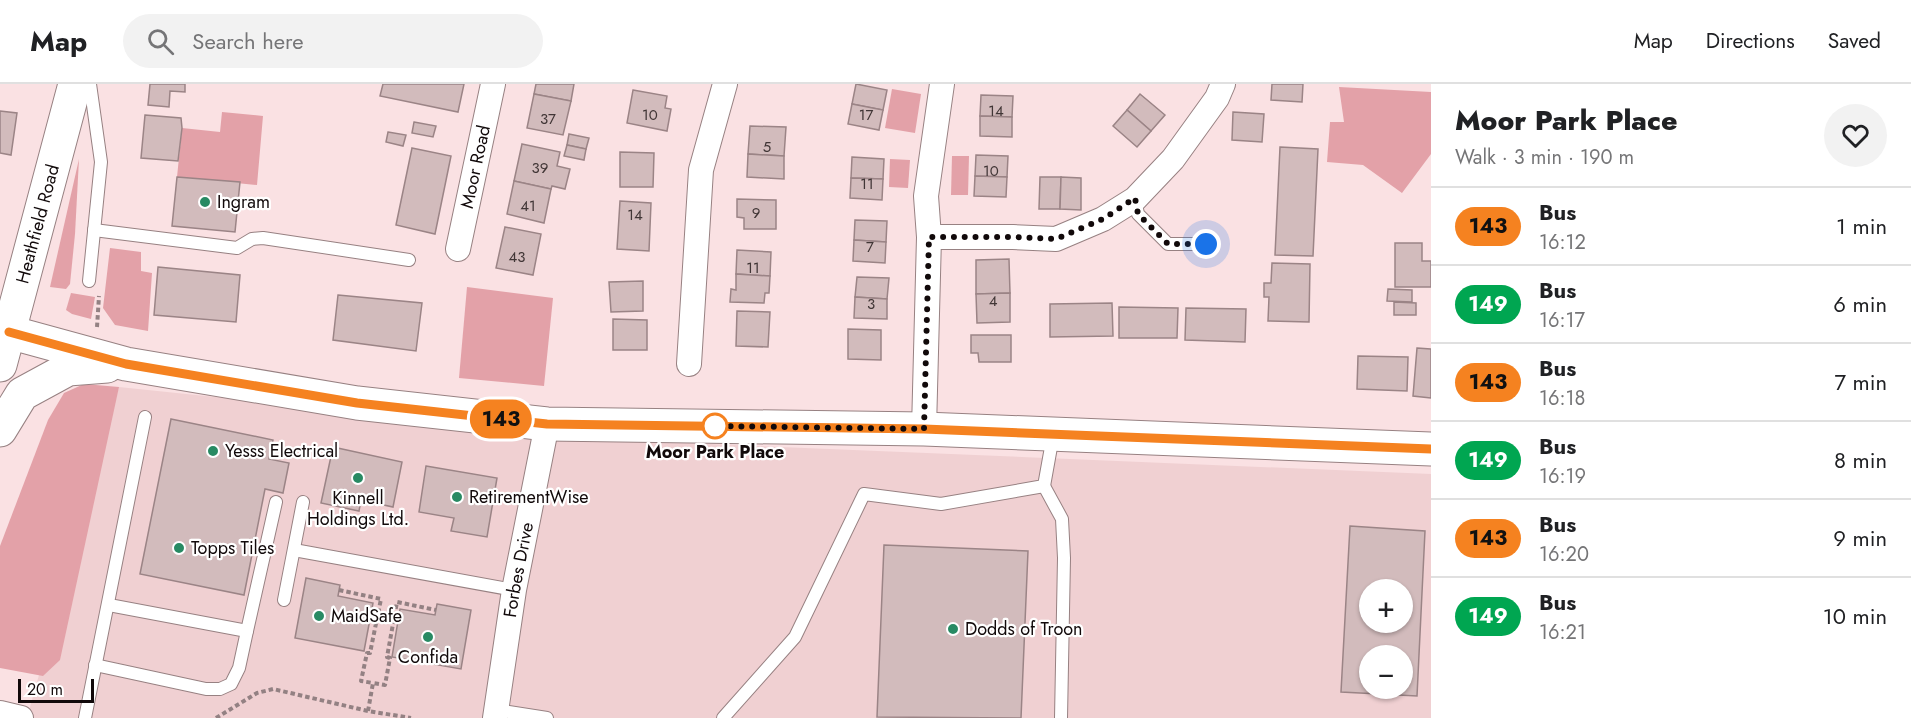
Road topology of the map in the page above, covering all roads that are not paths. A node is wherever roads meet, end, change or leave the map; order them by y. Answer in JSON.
{"nodes":[{"id":1,"x":75,"y":84,"type":"edge"},
{"id":2,"x":90,"y":84,"type":"edge"},
{"id":3,"x":493,"y":84,"type":"edge"},
{"id":4,"x":725,"y":84,"type":"edge"},
{"id":5,"x":942,"y":84,"type":"edge"},
{"id":6,"x":1223,"y":84,"type":"edge"},
{"id":7,"x":1135,"y":198,"type":"junction"},
{"id":8,"x":94,"y":230,"type":"junction"},
{"id":9,"x":929,"y":237,"type":"junction"},
{"id":10,"x":1206,"y":244,"type":"dead end"},
{"id":11,"x":458,"y":249,"type":"dead end"},
{"id":12,"x":409,"y":260,"type":"dead end"},
{"id":13,"x":89,"y":281,"type":"road end"},
{"id":14,"x":9,"y":332,"type":"junction"},
{"id":15,"x":0,"y":364,"type":"edge"},
{"id":16,"x":126,"y":364,"type":"junction"},
{"id":17,"x":689,"y":364,"type":"dead end"},
{"id":18,"x":145,"y":417,"type":"dead end"},
{"id":19,"x":547,"y":424,"type":"junction"},
{"id":20,"x":924,"y":429,"type":"junction"},
{"id":21,"x":0,"y":430,"type":"edge"},
{"id":22,"x":1054,"y":434,"type":"junction"},
{"id":23,"x":1431,"y":449,"type":"edge"},
{"id":24,"x":1044,"y":486,"type":"junction"},
{"id":25,"x":276,"y":502,"type":"dead end"},
{"id":26,"x":303,"y":502,"type":"dead end"},
{"id":27,"x":294,"y":550,"type":"junction"},
{"id":28,"x":514,"y":590,"type":"junction"},
{"id":29,"x":284,"y":600,"type":"dead end"},
{"id":30,"x":109,"y":605,"type":"junction"},
{"id":31,"x":247,"y":631,"type":"junction"},
{"id":32,"x":95,"y":665,"type":"junction"},
{"id":33,"x":0,"y":713,"type":"edge"},
{"id":34,"x":495,"y":714,"type":"edge"},
{"id":35,"x":21,"y":718,"type":"edge"},
{"id":36,"x":85,"y":718,"type":"edge"},
{"id":37,"x":547,"y":718,"type":"edge"},
{"id":38,"x":723,"y":718,"type":"edge"},
{"id":39,"x":1061,"y":718,"type":"edge"}],
"edges":[{"from":1,"to":14,"type":"street","name":"Heathfield Road"},
{"from":2,"to":8,"type":"lane"},
{"from":3,"to":11,"type":"street","name":"Moor Road"},
{"from":4,"to":17,"type":"street"},
{"from":5,"to":9,"type":"street"},
{"from":6,"to":7,"type":"street"},
{"from":7,"to":9,"type":"street"},
{"from":7,"to":10,"type":"lane"},
{"from":8,"to":12,"type":"lane"},
{"from":8,"to":13,"type":"lane"},
{"from":9,"to":20,"type":"street"},
{"from":14,"to":15,"type":"street","name":"Heathfield Road"},
{"from":14,"to":16,"type":"street"},
{"from":16,"to":19,"type":"street"},
{"from":16,"to":21,"type":"street"},
{"from":18,"to":30,"type":"lane"},
{"from":19,"to":20,"type":"street"},
{"from":19,"to":28,"type":"street","name":"Forbes Drive"},
{"from":20,"to":22,"type":"street"},
{"from":22,"to":23,"type":"street"},
{"from":22,"to":24,"type":"lane"},
{"from":24,"to":38,"type":"lane"},
{"from":24,"to":39,"type":"lane"},
{"from":25,"to":31,"type":"lane"},
{"from":26,"to":27,"type":"lane"},
{"from":27,"to":28,"type":"lane"},
{"from":27,"to":29,"type":"lane"},
{"from":28,"to":34,"type":"street","name":"Forbes Drive"},
{"from":30,"to":31,"type":"lane"},
{"from":30,"to":32,"type":"lane"},
{"from":31,"to":32,"type":"lane"},
{"from":32,"to":36,"type":"lane"},
{"from":33,"to":35,"type":"street"},
{"from":34,"to":37,"type":"lane"}]}
